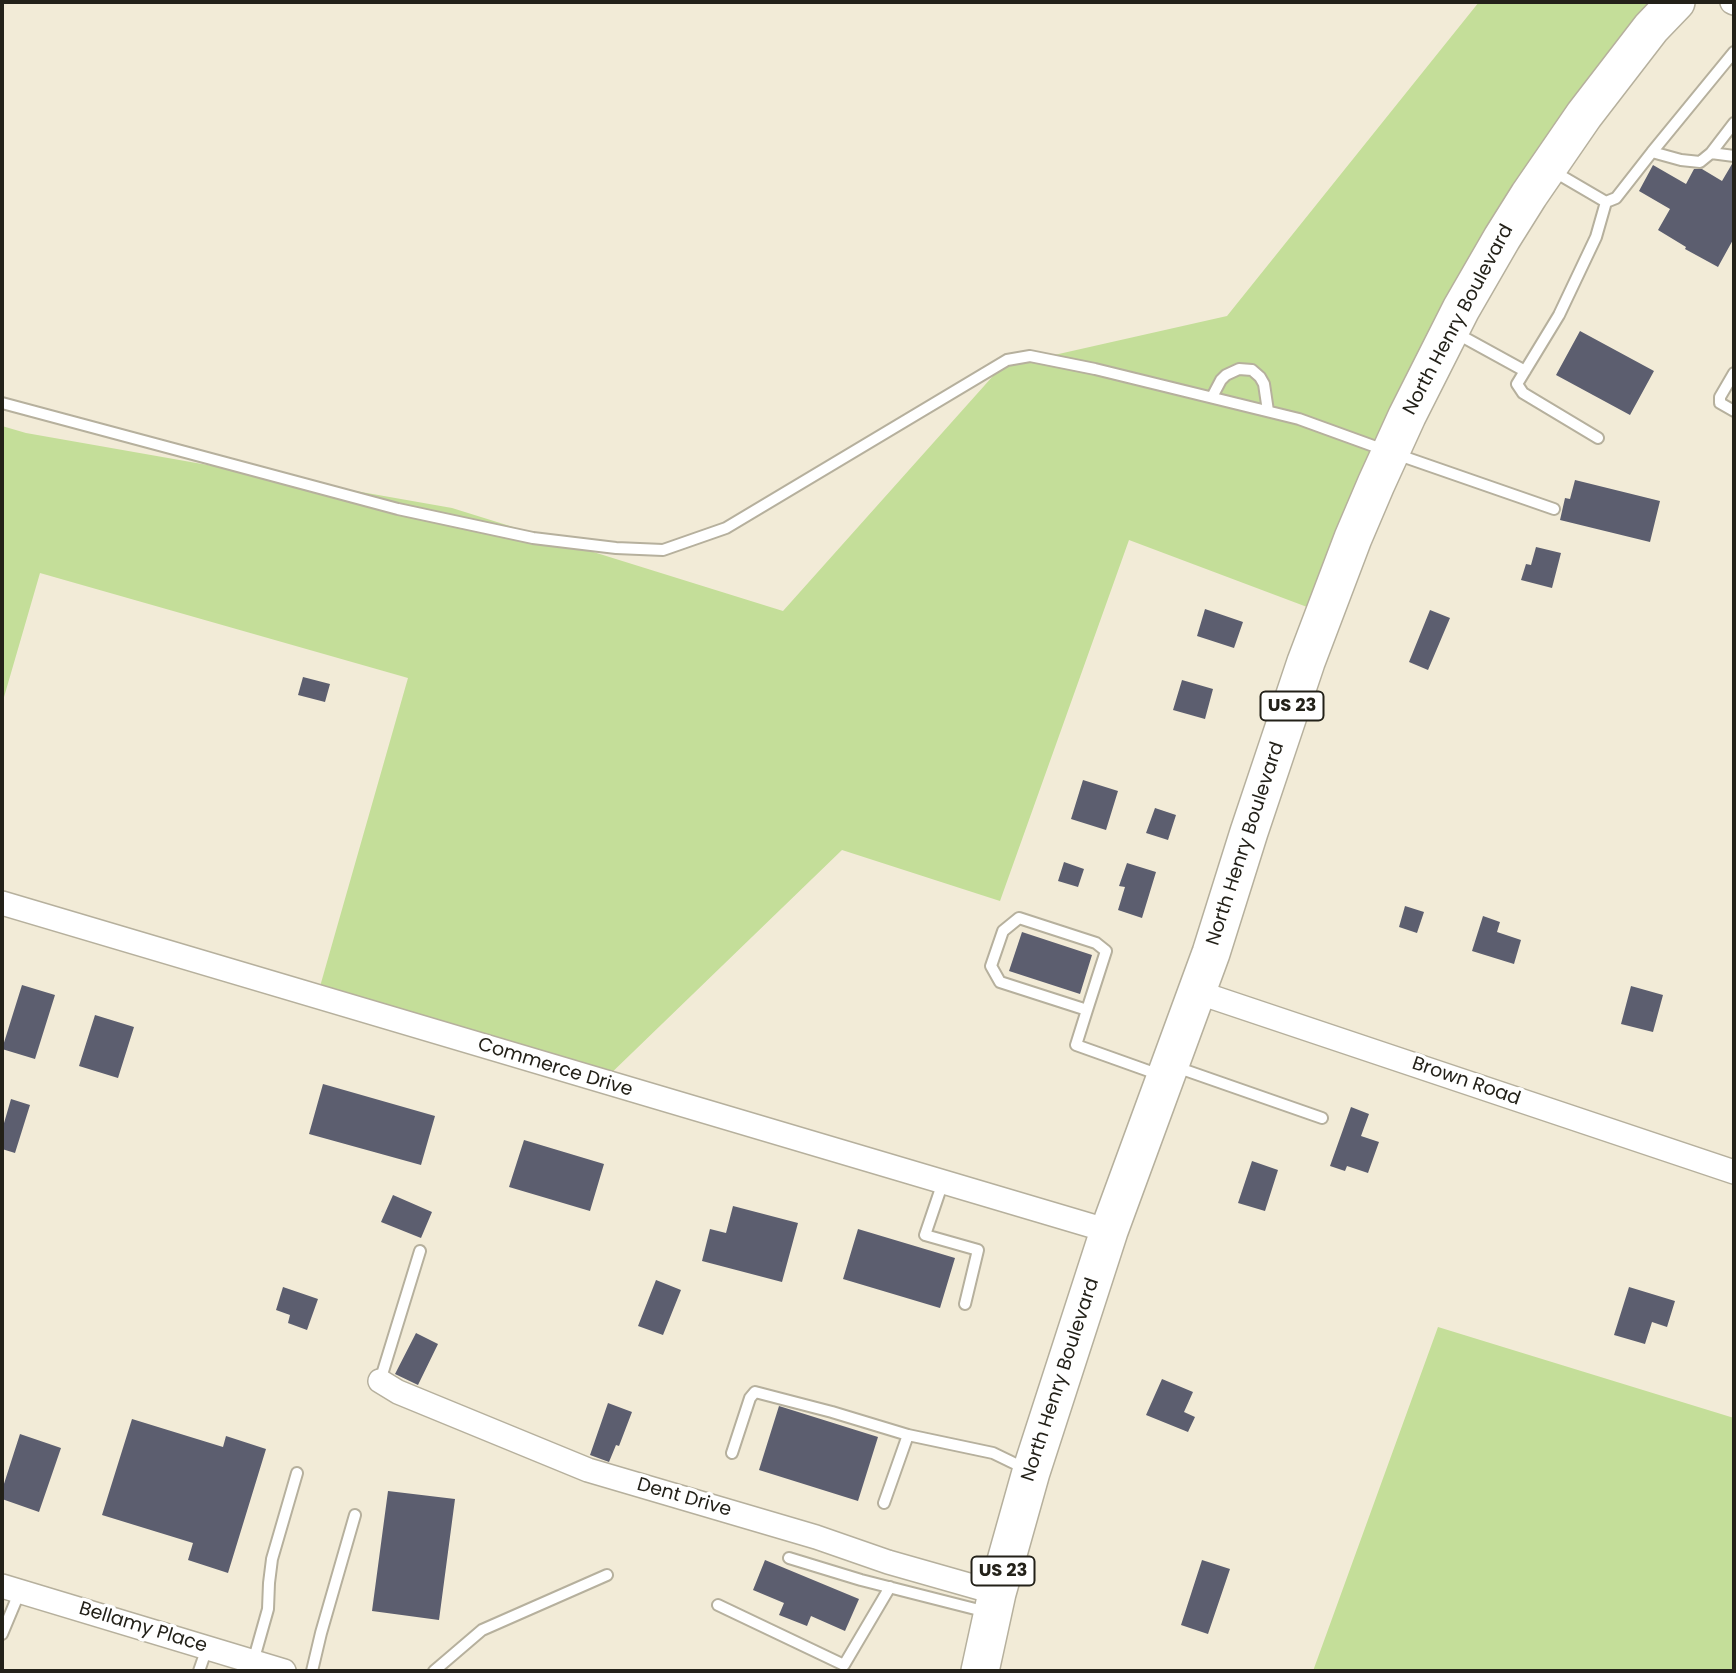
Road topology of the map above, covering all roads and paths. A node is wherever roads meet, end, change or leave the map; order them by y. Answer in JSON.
{"nodes":[{"id":1,"x":1676,"y":2,"type":"edge"},
{"id":2,"x":1734,"y":52,"type":"edge"},
{"id":3,"x":1734,"y":123,"type":"edge"},
{"id":4,"x":1652,"y":152,"type":"junction"},
{"id":5,"x":1711,"y":153,"type":"junction"},
{"id":6,"x":1734,"y":156,"type":"edge"},
{"id":7,"x":1548,"y":168,"type":"junction"},
{"id":8,"x":1606,"y":202,"type":"junction"},
{"id":9,"x":1451,"y":330,"type":"junction"},
{"id":10,"x":1525,"y":371,"type":"junction"},
{"id":11,"x":1734,"y":373,"type":"edge"},
{"id":12,"x":1212,"y":397,"type":"junction"},
{"id":13,"x":2,"y":403,"type":"edge"},
{"id":14,"x":1268,"y":411,"type":"junction"},
{"id":15,"x":1734,"y":411,"type":"edge"},
{"id":16,"x":1598,"y":438,"type":"dead end"},
{"id":17,"x":1390,"y":453,"type":"junction"},
{"id":18,"x":1555,"y":509,"type":"dead end"},
{"id":19,"x":2,"y":903,"type":"edge"},
{"id":20,"x":1197,"y":992,"type":"junction"},
{"id":21,"x":1087,"y":1010,"type":"junction"},
{"id":22,"x":1168,"y":1071,"type":"junction"},
{"id":23,"x":1322,"y":1118,"type":"dead end"},
{"id":24,"x":1734,"y":1172,"type":"edge"},
{"id":25,"x":943,"y":1182,"type":"junction"},
{"id":26,"x":1109,"y":1231,"type":"junction"},
{"id":27,"x":420,"y":1251,"type":"dead end"},
{"id":28,"x":965,"y":1304,"type":"dead end"},
{"id":29,"x":380,"y":1381,"type":"joint"},
{"id":30,"x":908,"y":1435,"type":"junction"},
{"id":31,"x":732,"y":1453,"type":"dead end"},
{"id":32,"x":1031,"y":1472,"type":"junction"},
{"id":33,"x":297,"y":1473,"type":"dead end"},
{"id":34,"x":884,"y":1503,"type":"dead end"},
{"id":35,"x":355,"y":1515,"type":"dead end"},
{"id":36,"x":789,"y":1558,"type":"dead end"},
{"id":37,"x":607,"y":1576,"type":"dead end"},
{"id":38,"x":890,"y":1587,"type":"junction"},
{"id":39,"x":11,"y":1588,"type":"edge"},
{"id":40,"x":995,"y":1603,"type":"junction"},
{"id":41,"x":718,"y":1605,"type":"dead end"},
{"id":42,"x":2,"y":1634,"type":"edge"},
{"id":43,"x":206,"y":1648,"type":"junction"},
{"id":44,"x":253,"y":1662,"type":"junction"},
{"id":45,"x":199,"y":1671,"type":"edge"},
{"id":46,"x":284,"y":1671,"type":"edge"},
{"id":47,"x":312,"y":1671,"type":"edge"},
{"id":48,"x":434,"y":1671,"type":"edge"},
{"id":49,"x":980,"y":1671,"type":"edge"}],
"edges":[{"from":1,"to":7,"type":"highway","name":"North Henry Boulevard","number":"US 23"},
{"from":2,"to":4,"type":"lane"},
{"from":3,"to":5,"type":"lane"},
{"from":4,"to":5,"type":"lane"},
{"from":4,"to":8,"type":"lane"},
{"from":5,"to":6,"type":"lane"},
{"from":7,"to":8,"type":"lane"},
{"from":7,"to":9,"type":"highway","name":"North Henry Boulevard","number":"US 23"},
{"from":8,"to":10,"type":"lane"},
{"from":9,"to":10,"type":"lane"},
{"from":9,"to":17,"type":"highway","name":"North Henry Boulevard","number":"US 23"},
{"from":10,"to":16,"type":"lane"},
{"from":11,"to":15,"type":"lane"},
{"from":12,"to":13,"type":"lane"},
{"from":12,"to":14,"type":"lane"},
{"from":12,"to":14,"type":"lane"},
{"from":14,"to":17,"type":"lane"},
{"from":17,"to":18,"type":"lane"},
{"from":17,"to":20,"type":"highway","name":"North Henry Boulevard","number":"US 23"},
{"from":19,"to":25,"type":"street","name":"Commerce Drive"},
{"from":20,"to":22,"type":"highway","name":"North Henry Boulevard","number":"US 23"},
{"from":20,"to":24,"type":"street","name":"Brown Road"},
{"from":21,"to":21,"type":"lane"},
{"from":21,"to":22,"type":"lane"},
{"from":22,"to":23,"type":"lane"},
{"from":22,"to":26,"type":"highway","name":"North Henry Boulevard","number":"US 23"},
{"from":25,"to":26,"type":"street","name":"Commerce Drive"},
{"from":25,"to":28,"type":"lane"},
{"from":26,"to":32,"type":"highway","name":"North Henry Boulevard","number":"US 23"},
{"from":27,"to":29,"type":"lane"},
{"from":29,"to":40,"type":"street","name":"Dent Drive"},
{"from":30,"to":31,"type":"lane"},
{"from":30,"to":32,"type":"lane"},
{"from":30,"to":34,"type":"lane"},
{"from":32,"to":40,"type":"highway","name":"North Henry Boulevard","number":"US 23"},
{"from":33,"to":44,"type":"lane"},
{"from":35,"to":47,"type":"lane"},
{"from":36,"to":38,"type":"lane"},
{"from":37,"to":48,"type":"lane"},
{"from":38,"to":40,"type":"lane"},
{"from":38,"to":41,"type":"lane"},
{"from":39,"to":42,"type":"lane"},
{"from":39,"to":43,"type":"street","name":"Bellamy Place"},
{"from":40,"to":49,"type":"highway","name":"North Henry Boulevard","number":"US 23"},
{"from":43,"to":44,"type":"street","name":"Bellamy Place"},
{"from":43,"to":45,"type":"lane"},
{"from":44,"to":46,"type":"street","name":"Bellamy Place"}]}
